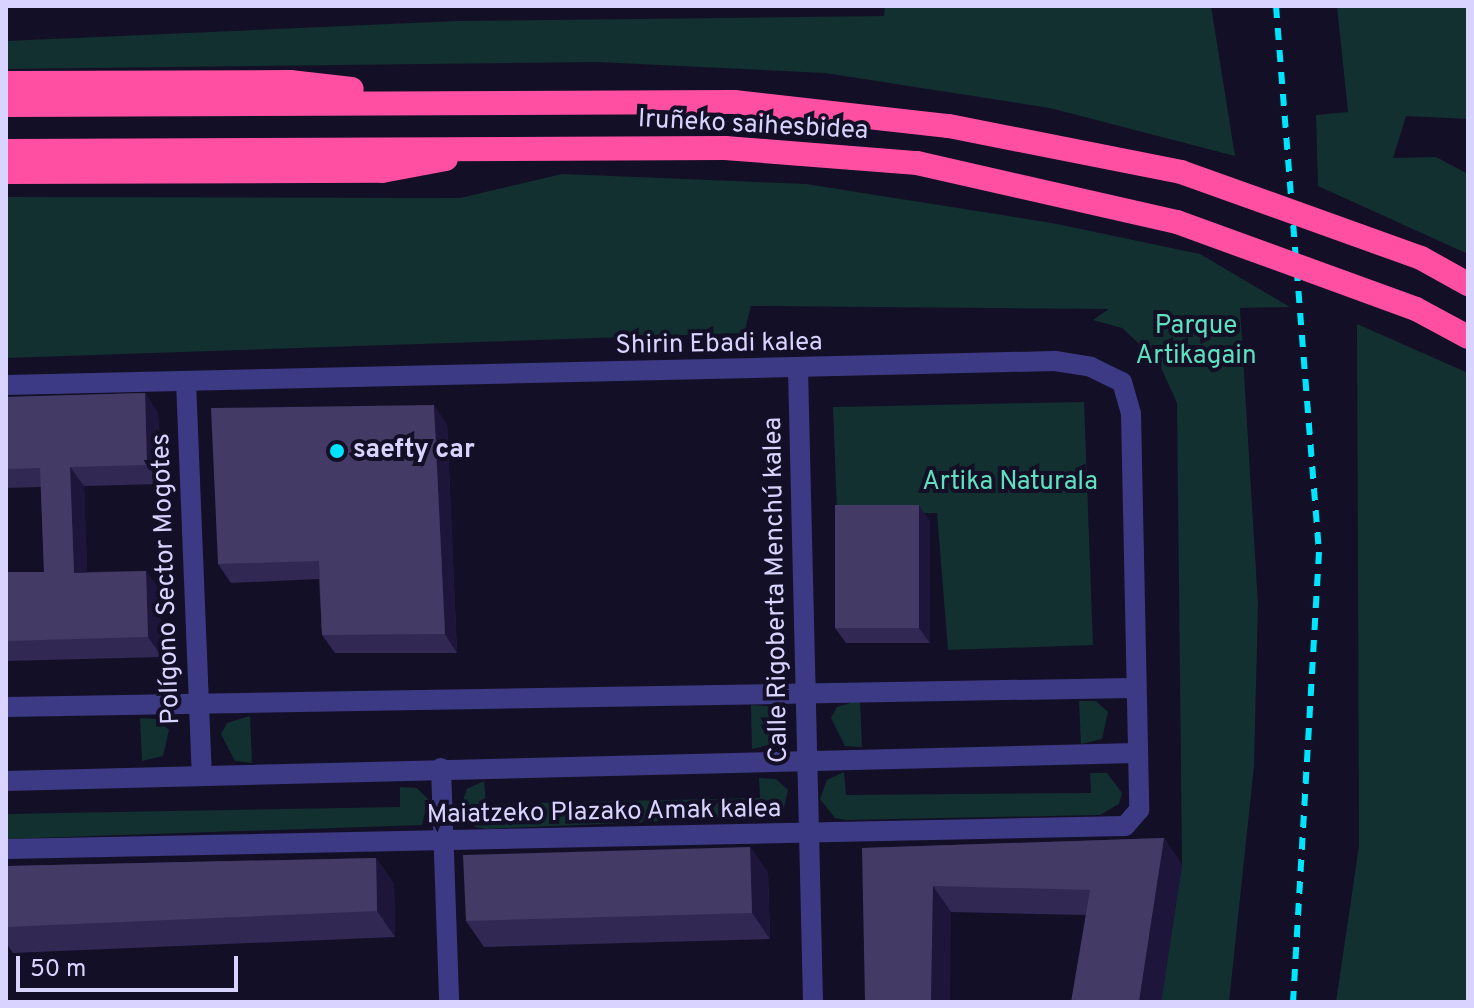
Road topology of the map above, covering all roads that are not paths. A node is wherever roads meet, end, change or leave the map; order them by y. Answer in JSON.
{"nodes":[{"id":1,"x":6,"y":83,"type":"edge"},
{"id":2,"x":462,"y":101,"type":"junction"},
{"id":3,"x":6,"y":105,"type":"edge"},
{"id":4,"x":510,"y":147,"type":"junction"},
{"id":5,"x":6,"y":151,"type":"edge"},
{"id":6,"x":6,"y":172,"type":"edge"},
{"id":7,"x":1468,"y":284,"type":"edge"},
{"id":8,"x":1468,"y":337,"type":"edge"},
{"id":9,"x":798,"y":369,"type":"junction"},
{"id":10,"x":186,"y":381,"type":"junction"},
{"id":11,"x":6,"y":385,"type":"edge"},
{"id":12,"x":1133,"y":688,"type":"junction"},
{"id":13,"x":805,"y":692,"type":"junction"},
{"id":14,"x":195,"y":703,"type":"junction"},
{"id":15,"x":6,"y":707,"type":"edge"},
{"id":16,"x":1136,"y":753,"type":"junction"},
{"id":17,"x":807,"y":758,"type":"junction"},
{"id":18,"x":441,"y":768,"type":"junction"},
{"id":19,"x":202,"y":775,"type":"junction"},
{"id":20,"x":6,"y":781,"type":"edge"},
{"id":21,"x":808,"y":835,"type":"junction"},
{"id":22,"x":445,"y":841,"type":"junction"},
{"id":23,"x":6,"y":849,"type":"edge"},
{"id":24,"x":449,"y":1002,"type":"edge"},
{"id":25,"x":813,"y":1002,"type":"edge"}],
"edges":[{"from":1,"to":2,"type":"highway"},
{"from":2,"to":3,"type":"highway","name":"Iruñeko saihesbidea"},
{"from":2,"to":7,"type":"highway","name":"Iruñeko saihesbidea","bridge":true},
{"from":4,"to":5,"type":"highway","name":"Iruñeko saihesbidea"},
{"from":4,"to":6,"type":"highway"},
{"from":4,"to":8,"type":"highway","name":"Iruñeko saihesbidea","bridge":true},
{"from":9,"to":10,"type":"street","name":"Shirin Ebadi kalea"},
{"from":9,"to":12,"type":"street","name":"Shirin Ebadi kalea"},
{"from":9,"to":13,"type":"street","name":"Calle Rigoberta Menchú kalea"},
{"from":10,"to":11,"type":"street","name":"Shirin Ebadi kalea"},
{"from":10,"to":14,"type":"street","name":"Polígono Sector Mogotes"},
{"from":12,"to":13,"type":"street"},
{"from":12,"to":16,"type":"street","name":"Maiatzeko Plazako Amak kalea"},
{"from":13,"to":14,"type":"street"},
{"from":13,"to":17,"type":"street","name":"Calle Rigoberta Menchú kalea"},
{"from":14,"to":15,"type":"street"},
{"from":14,"to":19,"type":"street","name":"Polígono Sector Mogotes"},
{"from":16,"to":17,"type":"street","name":"Maiatzeko Plazako Amak kalea"},
{"from":16,"to":21,"type":"street","name":"Maiatzeko Plazako Amak kalea"},
{"from":17,"to":18,"type":"street","name":"Maiatzeko Plazako Amak kalea"},
{"from":17,"to":21,"type":"street","name":"Calle Rigoberta Menchú kalea"},
{"from":18,"to":19,"type":"street","name":"Maiatzeko Plazako Amak kalea"},
{"from":18,"to":22,"type":"street"},
{"from":19,"to":20,"type":"street","name":"Maiatzeko Plazako Amak kalea"},
{"from":21,"to":22,"type":"street","name":"Maiatzeko Plazako Amak kalea"},
{"from":21,"to":25,"type":"street","name":"Calle Rigoberta Menchú kalea"},
{"from":22,"to":23,"type":"street","name":"Maiatzeko Plazako Amak kalea"},
{"from":22,"to":24,"type":"street"}]}
